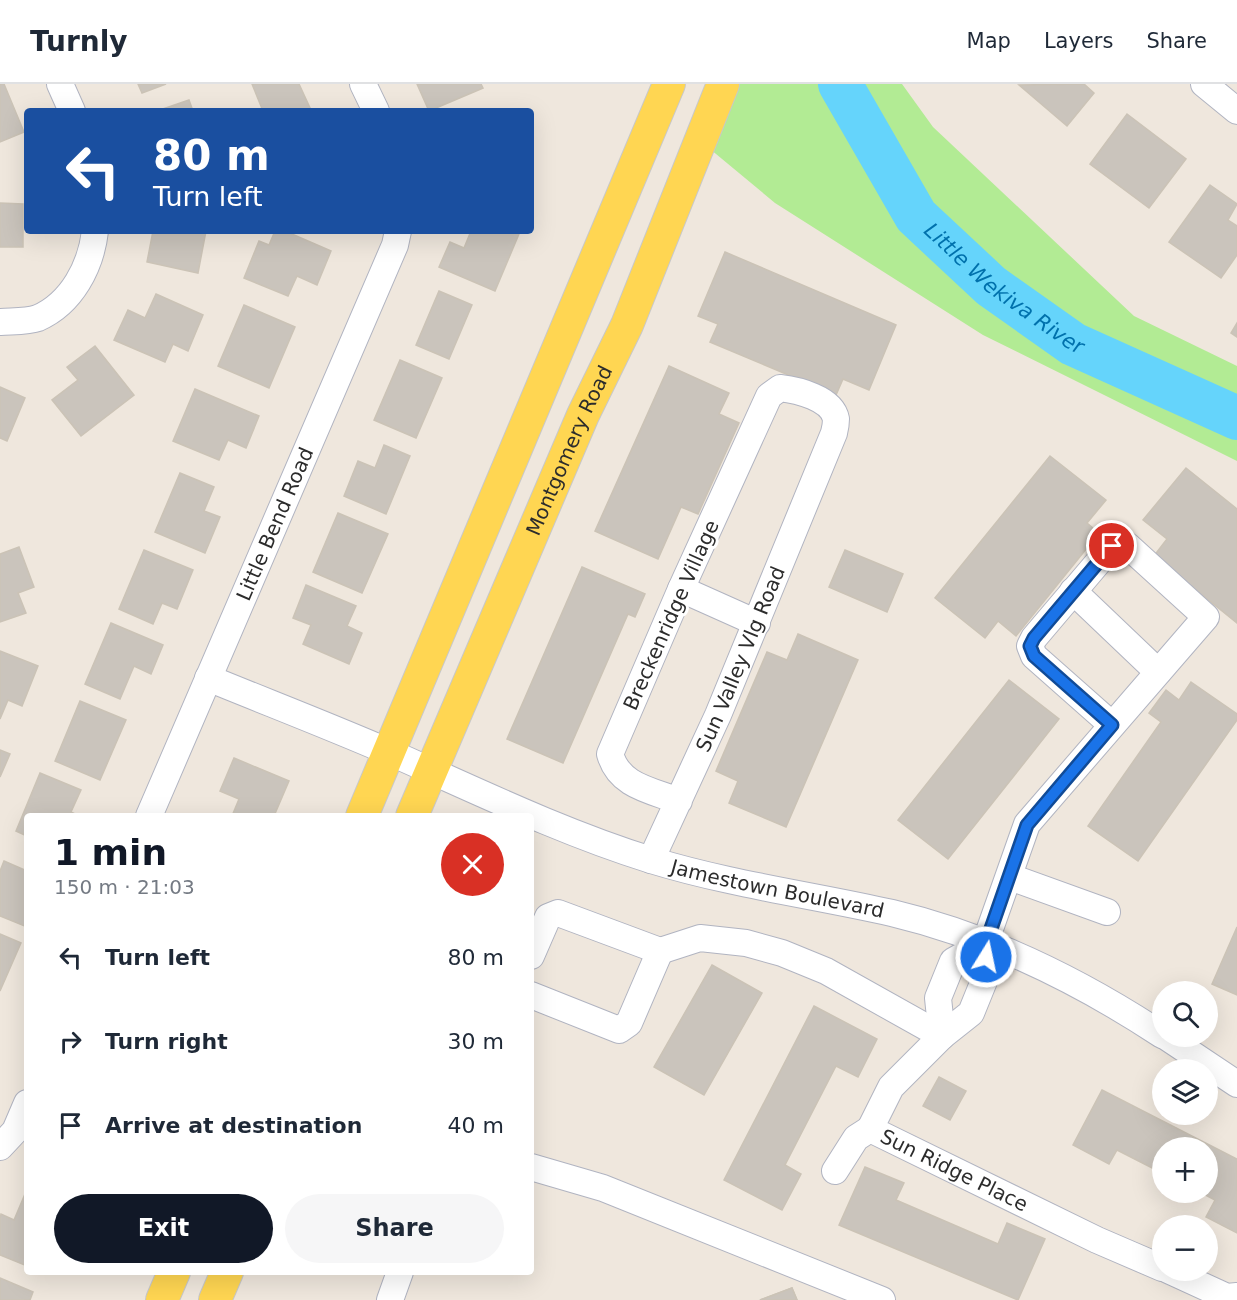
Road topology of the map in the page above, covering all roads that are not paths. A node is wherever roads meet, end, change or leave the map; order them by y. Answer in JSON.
{"nodes":[{"id":1,"x":60,"y":84,"type":"edge"},
{"id":2,"x":363,"y":84,"type":"edge"},
{"id":3,"x":669,"y":84,"type":"edge"},
{"id":4,"x":723,"y":84,"type":"edge"},
{"id":5,"x":1204,"y":84,"type":"edge"},
{"id":6,"x":71,"y":108,"type":"edge"},
{"id":7,"x":375,"y":108,"type":"edge"},
{"id":8,"x":1237,"y":111,"type":"edge"},
{"id":9,"x":95,"y":234,"type":"edge"},
{"id":10,"x":397,"y":234,"type":"edge"},
{"id":11,"x":0,"y":322,"type":"edge"},
{"id":12,"x":769,"y":396,"type":"joint"},
{"id":13,"x":681,"y":589,"type":"junction"},
{"id":14,"x":1073,"y":591,"type":"junction"},
{"id":15,"x":757,"y":623,"type":"junction"},
{"id":16,"x":1158,"y":672,"type":"junction"},
{"id":17,"x":208,"y":678,"type":"junction"},
{"id":18,"x":1112,"y":725,"type":"junction"},
{"id":19,"x":388,"y":752,"type":"junction"},
{"id":20,"x":431,"y":771,"type":"junction"},
{"id":21,"x":679,"y":801,"type":"junction"},
{"id":22,"x":150,"y":813,"type":"edge"},
{"id":23,"x":363,"y":813,"type":"edge"},
{"id":24,"x":413,"y":813,"type":"edge"},
{"id":25,"x":529,"y":813,"type":"edge"},
{"id":26,"x":534,"y":815,"type":"edge"},
{"id":27,"x":651,"y":860,"type":"junction"},
{"id":28,"x":1010,"y":877,"type":"junction"},
{"id":29,"x":1107,"y":912,"type":"dead end"},
{"id":30,"x":986,"y":943,"type":"junction"},
{"id":31,"x":534,"y":949,"type":"edge"},
{"id":32,"x":660,"y":951,"type":"junction"},
{"id":33,"x":534,"y":995,"type":"edge"},
{"id":34,"x":1152,"y":1029,"type":"edge"},
{"id":35,"x":942,"y":1036,"type":"junction"},
{"id":36,"x":1181,"y":1047,"type":"edge"},
{"id":37,"x":1237,"y":1084,"type":"edge"},
{"id":38,"x":24,"y":1110,"type":"edge"},
{"id":39,"x":870,"y":1129,"type":"junction"},
{"id":40,"x":0,"y":1147,"type":"edge"},
{"id":41,"x":534,"y":1168,"type":"edge"},
{"id":42,"x":835,"y":1171,"type":"dead end"},
{"id":43,"x":1152,"y":1264,"type":"edge"},
{"id":44,"x":173,"y":1275,"type":"edge"},
{"id":45,"x":226,"y":1275,"type":"edge"},
{"id":46,"x":399,"y":1275,"type":"edge"},
{"id":47,"x":1192,"y":1281,"type":"edge"},
{"id":48,"x":1237,"y":1296,"type":"edge"},
{"id":49,"x":162,"y":1300,"type":"edge"},
{"id":50,"x":216,"y":1300,"type":"edge"},
{"id":51,"x":390,"y":1300,"type":"edge"},
{"id":52,"x":882,"y":1300,"type":"edge"}],
"edges":[{"from":1,"to":6,"type":"street"},
{"from":2,"to":7,"type":"street"},
{"from":3,"to":19,"type":"main road"},
{"from":4,"to":20,"type":"main road","name":"Montgomery Road"},
{"from":5,"to":8,"type":"street"},
{"from":9,"to":11,"type":"street"},
{"from":10,"to":17,"type":"street","name":"Little Bend Road"},
{"from":12,"to":13,"type":"street","name":"Breckenridge Village"},
{"from":12,"to":15,"type":"street","name":"Sun Valley Vlg Road"},
{"from":13,"to":15,"type":"street"},
{"from":13,"to":21,"type":"street","name":"Breckenridge Village"},
{"from":14,"to":16,"type":"street"},
{"from":14,"to":16,"type":"street","name":"Sun Ridge Place"},
{"from":14,"to":18,"type":"street"},
{"from":15,"to":21,"type":"street","name":"Sun Valley Vlg Road"},
{"from":16,"to":18,"type":"street","name":"Sun Ridge Place"},
{"from":17,"to":19,"type":"street","name":"Jamestown Boulevard"},
{"from":17,"to":22,"type":"street","name":"Little Bend Road"},
{"from":18,"to":28,"type":"street","name":"Sun Ridge Place"},
{"from":19,"to":20,"type":"street","name":"Jamestown Boulevard"},
{"from":19,"to":23,"type":"main road"},
{"from":20,"to":24,"type":"main road","name":"Montgomery Road"},
{"from":20,"to":25,"type":"street","name":"Jamestown Boulevard"},
{"from":21,"to":27,"type":"street","name":"Sun Valley Vlg Road"},
{"from":26,"to":27,"type":"street","name":"Jamestown Boulevard"},
{"from":27,"to":30,"type":"street","name":"Jamestown Boulevard"},
{"from":28,"to":29,"type":"street"},
{"from":28,"to":30,"type":"street","name":"Sun Ridge Place"},
{"from":30,"to":34,"type":"street","name":"Jamestown Boulevard"},
{"from":30,"to":35,"type":"street","name":"Sun Ridge Place"},
{"from":30,"to":35,"type":"street"},
{"from":31,"to":32,"type":"street"},
{"from":32,"to":33,"type":"street"},
{"from":32,"to":35,"type":"street"},
{"from":35,"to":39,"type":"street","name":"Sun Ridge Place"},
{"from":36,"to":37,"type":"street","name":"Jamestown Boulevard"},
{"from":38,"to":40,"type":"street"},
{"from":39,"to":42,"type":"street"},
{"from":39,"to":43,"type":"street","name":"Sun Ridge Place"},
{"from":41,"to":52,"type":"street"},
{"from":44,"to":49,"type":"main road"},
{"from":45,"to":50,"type":"main road"},
{"from":46,"to":51,"type":"street"},
{"from":47,"to":48,"type":"street"}]}
